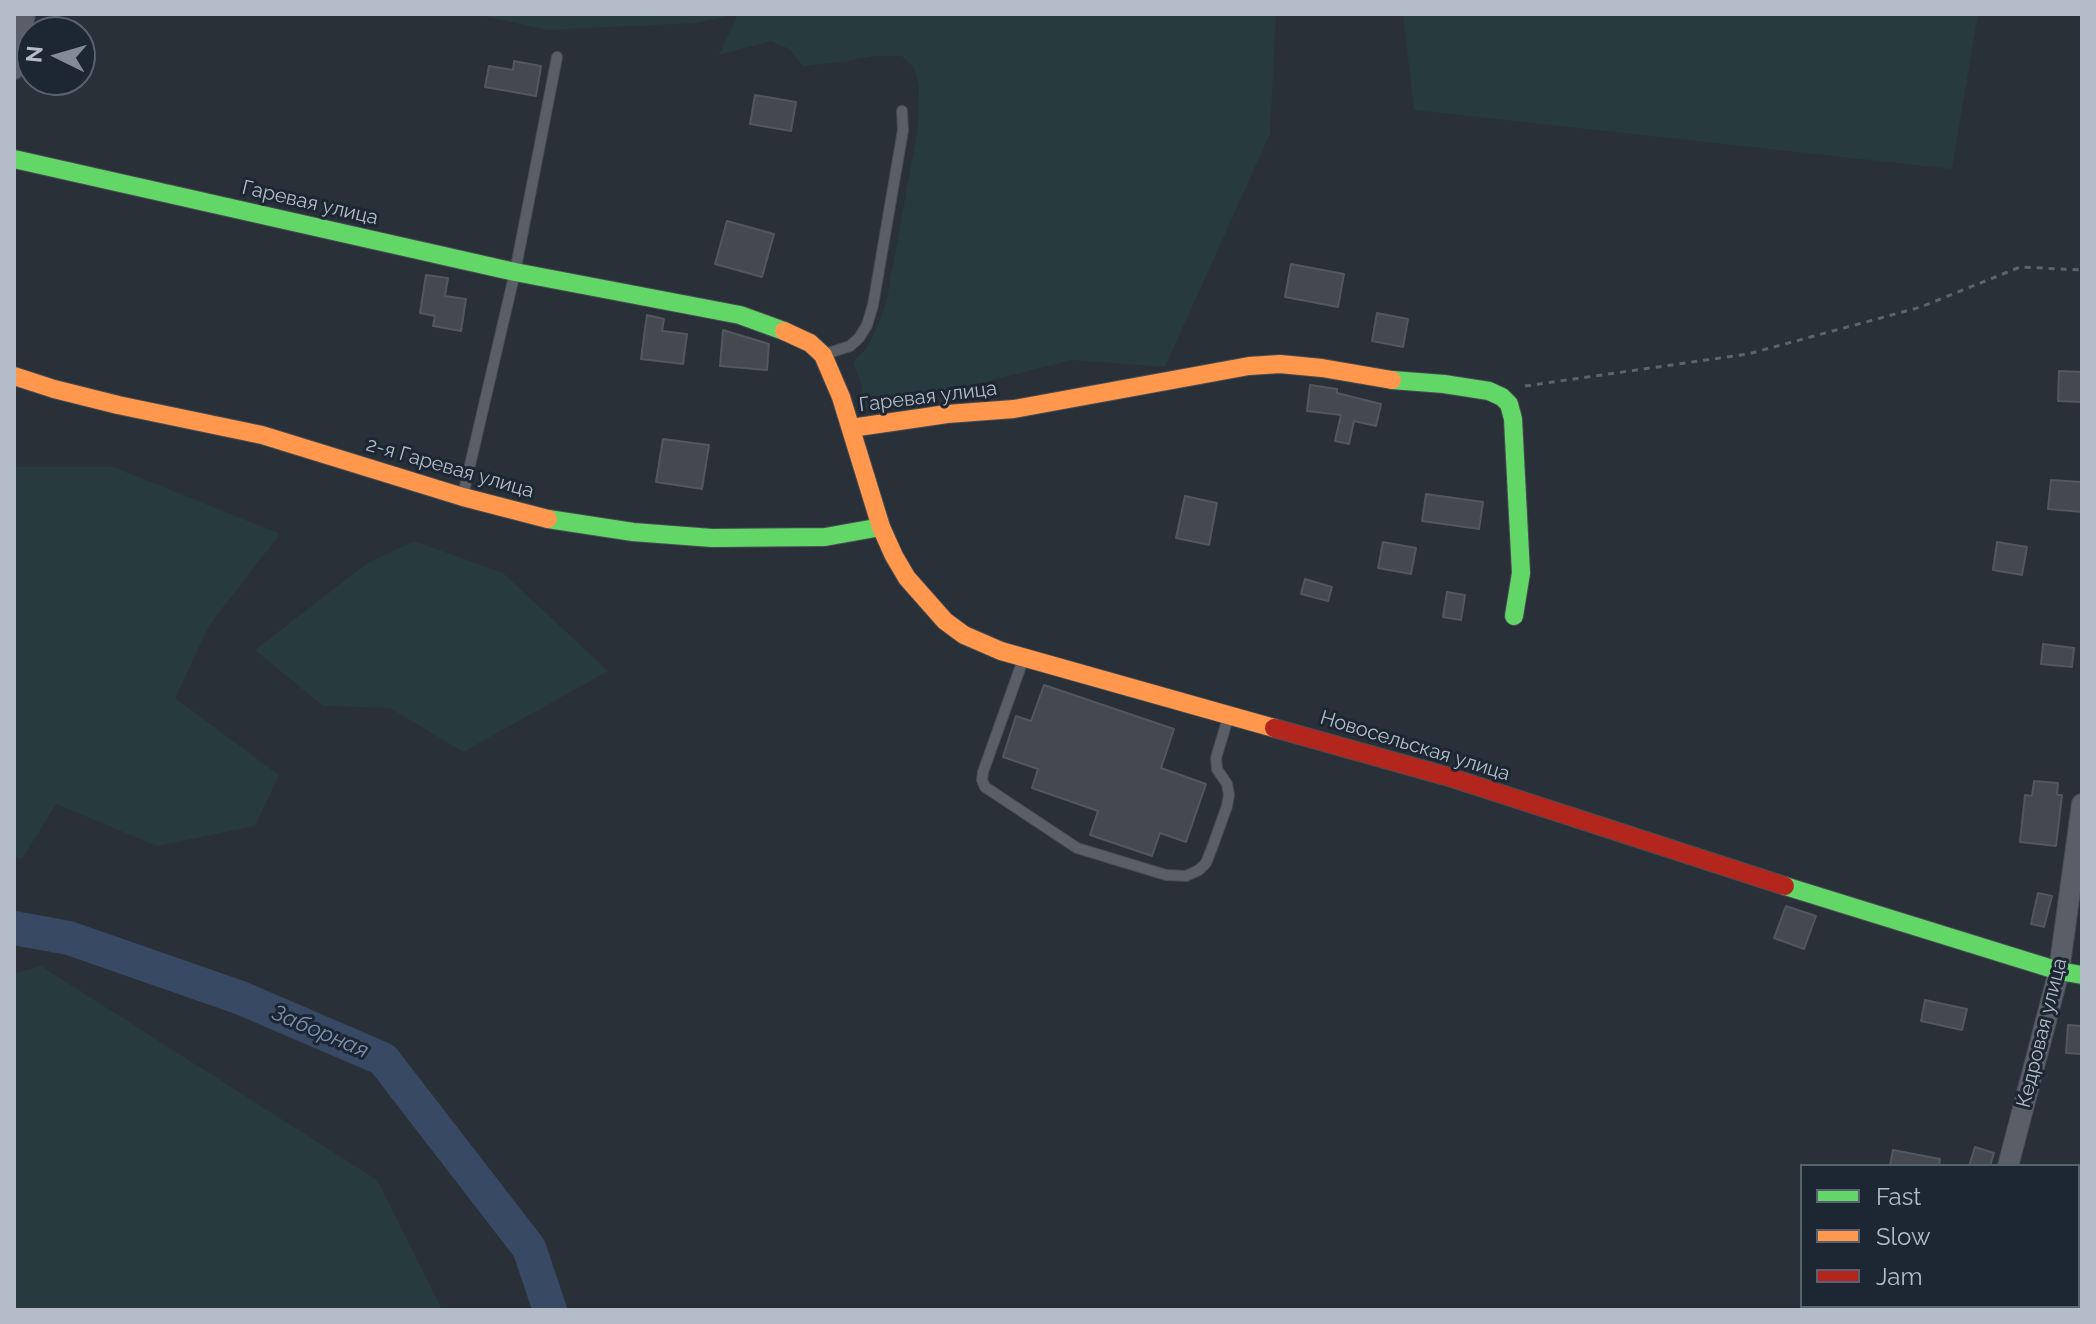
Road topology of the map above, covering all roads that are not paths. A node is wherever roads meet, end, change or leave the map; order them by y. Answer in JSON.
{"nodes":[{"id":1,"x":25,"y":14,"type":"edge"},
{"id":2,"x":557,"y":57,"type":"dead end"},
{"id":3,"x":14,"y":69,"type":"edge"},
{"id":4,"x":902,"y":111,"type":"dead end"},
{"id":5,"x":14,"y":159,"type":"edge"},
{"id":6,"x":515,"y":272,"type":"junction"},
{"id":7,"x":823,"y":355,"type":"junction"},
{"id":8,"x":14,"y":376,"type":"edge"},
{"id":9,"x":851,"y":428,"type":"junction"},
{"id":10,"x":463,"y":497,"type":"junction"},
{"id":11,"x":881,"y":527,"type":"junction"},
{"id":12,"x":1514,"y":616,"type":"dead end"},
{"id":13,"x":1023,"y":658,"type":"junction"},
{"id":14,"x":1229,"y":715,"type":"junction"},
{"id":15,"x":2082,"y":804,"type":"edge"},
{"id":16,"x":2059,"y":971,"type":"junction"},
{"id":17,"x":2082,"y":975,"type":"edge"},
{"id":18,"x":2009,"y":1164,"type":"edge"}],
"edges":[{"from":1,"to":3,"type":"street"},
{"from":2,"to":6,"type":"lane"},
{"from":4,"to":7,"type":"lane"},
{"from":5,"to":6,"type":"street","name":"Гаревая улица"},
{"from":6,"to":7,"type":"street","name":"Гаревая улица"},
{"from":6,"to":10,"type":"lane"},
{"from":7,"to":9,"type":"street","name":"Гаревая улица"},
{"from":8,"to":10,"type":"street","name":"2-я Гаревая улица"},
{"from":9,"to":11,"type":"street","name":"Новосельская улица"},
{"from":9,"to":12,"type":"street","name":"Гаревая улица"},
{"from":10,"to":11,"type":"street","name":"2-я Гаревая улица"},
{"from":11,"to":13,"type":"street","name":"Новосельская улица"},
{"from":13,"to":14,"type":"street","name":"Новосельская улица"},
{"from":13,"to":14,"type":"lane"},
{"from":14,"to":16,"type":"street","name":"Новосельская улица"},
{"from":15,"to":16,"type":"street","name":"Кедровая улица"},
{"from":16,"to":17,"type":"street","name":"Новосельская улица"},
{"from":16,"to":18,"type":"street","name":"Кедровая улица"}]}
